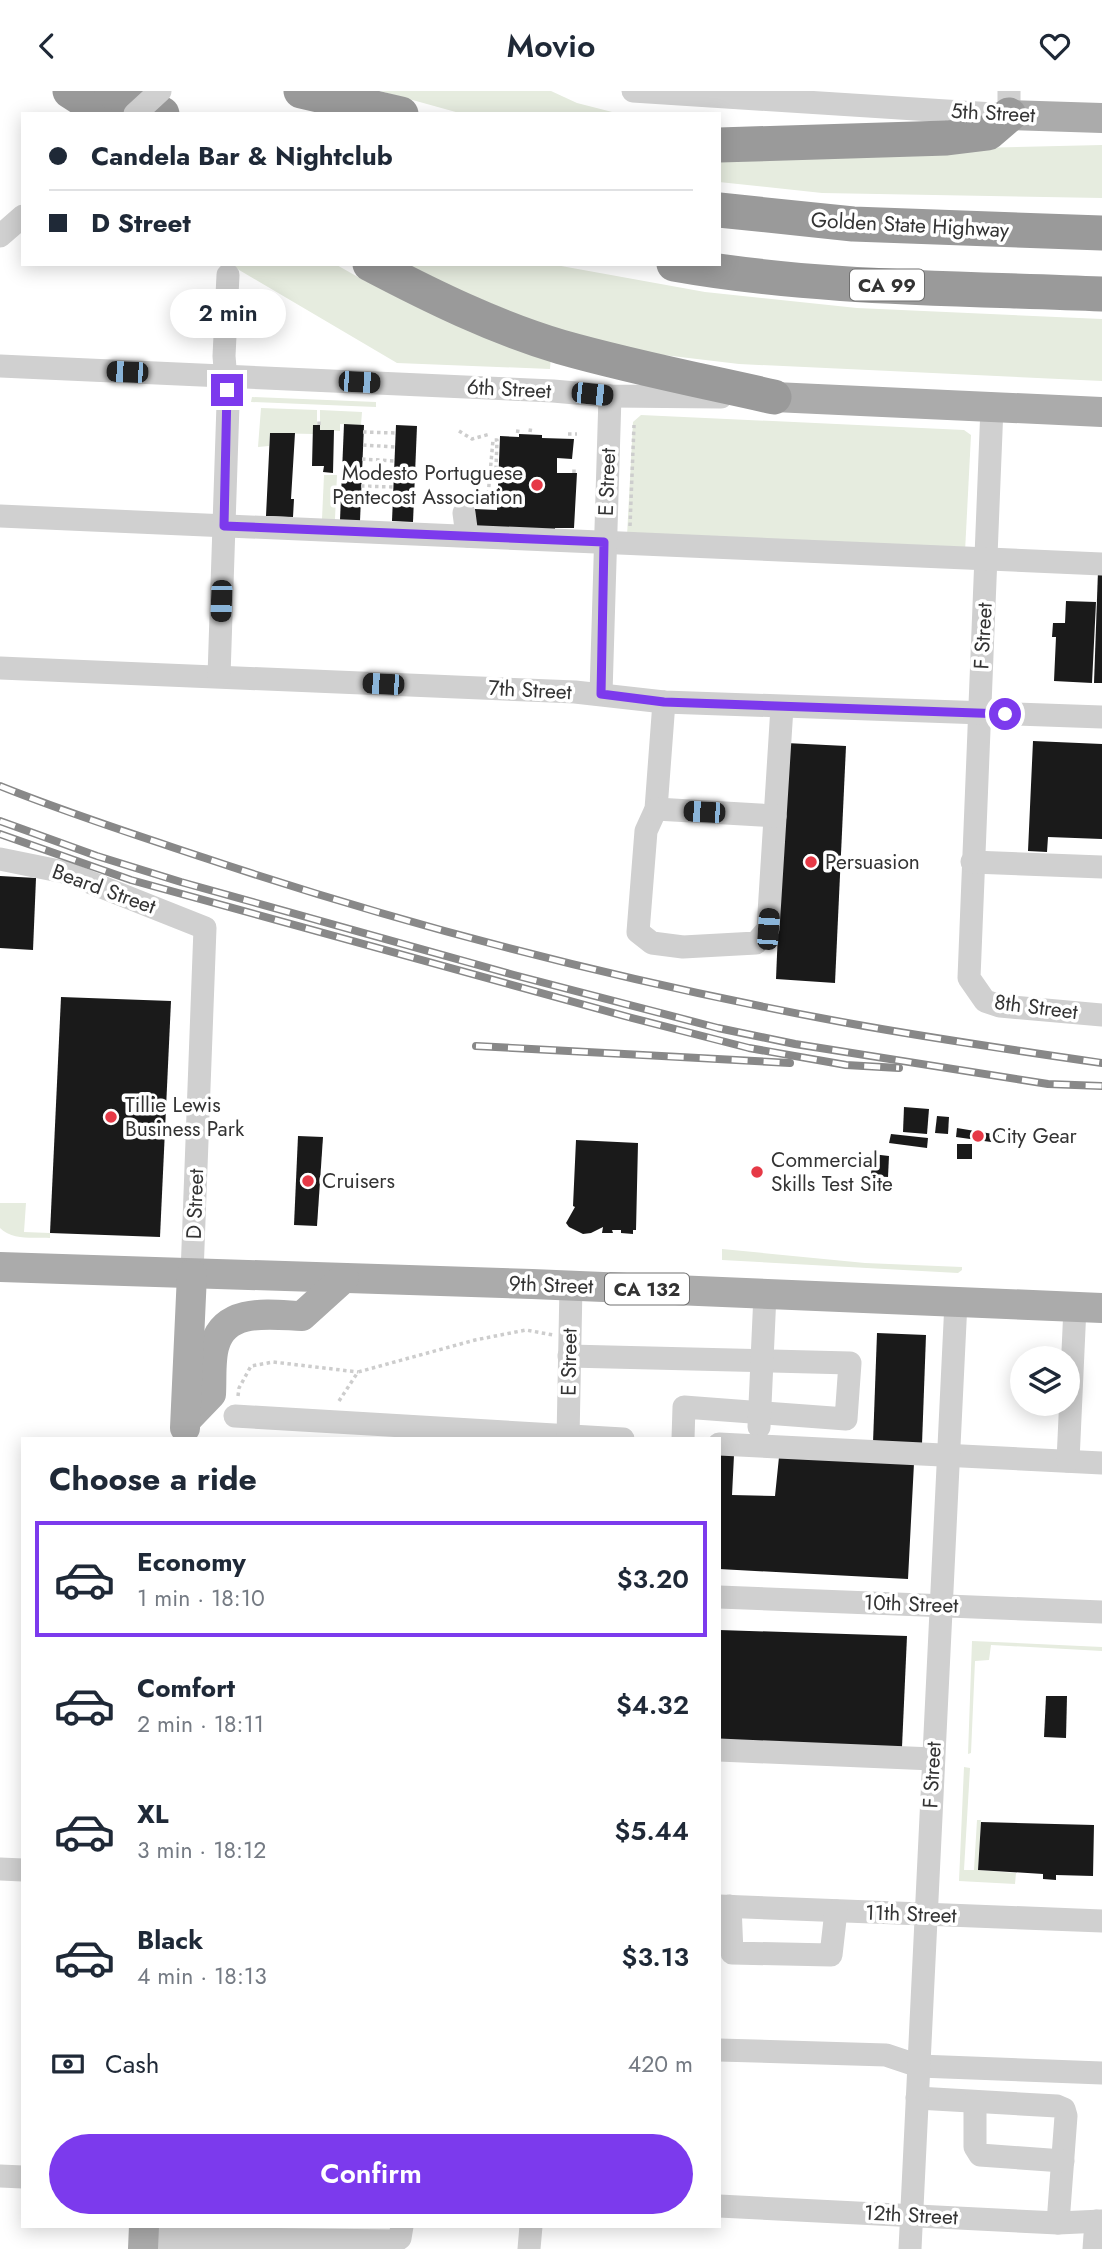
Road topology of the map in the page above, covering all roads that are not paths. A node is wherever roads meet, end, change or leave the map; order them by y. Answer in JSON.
{"nodes":[{"id":1,"x":70,"y":91,"type":"edge"},
{"id":2,"x":113,"y":91,"type":"edge"},
{"id":3,"x":160,"y":91,"type":"edge"},
{"id":4,"x":277,"y":91,"type":"edge"},
{"id":5,"x":301,"y":91,"type":"edge"},
{"id":6,"x":633,"y":91,"type":"edge"},
{"id":7,"x":1009,"y":103,"type":"edge"},
{"id":8,"x":103,"y":112,"type":"edge"},
{"id":9,"x":137,"y":112,"type":"edge"},
{"id":10,"x":158,"y":112,"type":"edge"},
{"id":11,"x":334,"y":112,"type":"edge"},
{"id":12,"x":392,"y":112,"type":"edge"},
{"id":13,"x":1102,"y":118,"type":"edge"},
{"id":14,"x":721,"y":145,"type":"edge"},
{"id":15,"x":721,"y":210,"type":"edge"},
{"id":16,"x":1102,"y":210,"type":"edge"},
{"id":17,"x":21,"y":218,"type":"edge"},
{"id":18,"x":853,"y":224,"type":"junction"},
{"id":19,"x":1102,"y":233,"type":"edge"},
{"id":20,"x":0,"y":236,"type":"edge"},
{"id":21,"x":374,"y":266,"type":"edge"},
{"id":22,"x":687,"y":266,"type":"edge"},
{"id":23,"x":228,"y":275,"type":"dead end"},
{"id":24,"x":1102,"y":295,"type":"edge"},
{"id":25,"x":0,"y":366,"type":"edge"},
{"id":26,"x":226,"y":376,"type":"junction"},
{"id":27,"x":610,"y":396,"type":"junction"},
{"id":28,"x":774,"y":397,"type":"junction"},
{"id":29,"x":992,"y":407,"type":"junction"},
{"id":30,"x":1102,"y":412,"type":"edge"},
{"id":31,"x":0,"y":516,"type":"edge"},
{"id":32,"x":224,"y":526,"type":"junction"},
{"id":33,"x":604,"y":542,"type":"junction"},
{"id":34,"x":986,"y":560,"type":"junction"},
{"id":35,"x":1102,"y":564,"type":"edge"},
{"id":36,"x":0,"y":667,"type":"edge"},
{"id":37,"x":219,"y":676,"type":"junction"},
{"id":38,"x":601,"y":694,"type":"junction"},
{"id":39,"x":664,"y":702,"type":"junction"},
{"id":40,"x":782,"y":707,"type":"junction"},
{"id":41,"x":979,"y":714,"type":"junction"},
{"id":42,"x":1102,"y":716,"type":"edge"},
{"id":43,"x":656,"y":809,"type":"junction"},
{"id":44,"x":775,"y":816,"type":"junction"},
{"id":45,"x":0,"y":859,"type":"edge"},
{"id":46,"x":972,"y":862,"type":"junction"},
{"id":47,"x":1102,"y":867,"type":"edge"},
{"id":48,"x":205,"y":928,"type":"joint"},
{"id":49,"x":976,"y":990,"type":"joint"},
{"id":50,"x":1102,"y":1015,"type":"edge"},
{"id":51,"x":0,"y":1267,"type":"edge"},
{"id":52,"x":192,"y":1274,"type":"junction"},
{"id":53,"x":344,"y":1277,"type":"junction"},
{"id":54,"x":571,"y":1286,"type":"junction"},
{"id":55,"x":765,"y":1294,"type":"junction"},
{"id":56,"x":956,"y":1302,"type":"junction"},
{"id":57,"x":1088,"y":1307,"type":"edge"},
{"id":58,"x":569,"y":1348,"type":"junction"},
{"id":59,"x":763,"y":1360,"type":"junction"},
{"id":60,"x":760,"y":1411,"type":"junction"},
{"id":61,"x":235,"y":1416,"type":"road end"},
{"id":62,"x":185,"y":1429,"type":"edge"},
{"id":63,"x":568,"y":1437,"type":"edge"},
{"id":64,"x":683,"y":1437,"type":"edge"},
{"id":65,"x":721,"y":1444,"type":"edge"},
{"id":66,"x":758,"y":1446,"type":"junction"},
{"id":67,"x":948,"y":1456,"type":"junction"},
{"id":68,"x":1068,"y":1461,"type":"junction"},
{"id":69,"x":1102,"y":1463,"type":"edge"},
{"id":70,"x":721,"y":1597,"type":"edge"},
{"id":71,"x":940,"y":1605,"type":"junction"},
{"id":72,"x":1102,"y":1612,"type":"edge"},
{"id":73,"x":721,"y":1750,"type":"edge"},
{"id":74,"x":933,"y":1759,"type":"junction"},
{"id":75,"x":0,"y":1869,"type":"edge"},
{"id":76,"x":21,"y":1870,"type":"edge"},
{"id":77,"x":725,"y":1906,"type":"edge"},
{"id":78,"x":836,"y":1911,"type":"junction"},
{"id":79,"x":926,"y":1915,"type":"junction"},
{"id":80,"x":1102,"y":1921,"type":"edge"},
{"id":81,"x":721,"y":2050,"type":"edge"},
{"id":82,"x":919,"y":2066,"type":"junction"},
{"id":83,"x":1102,"y":2073,"type":"edge"},
{"id":84,"x":917,"y":2098,"type":"junction"},
{"id":85,"x":975,"y":2102,"type":"junction"},
{"id":86,"x":1063,"y":2161,"type":"junction"},
{"id":87,"x":0,"y":2176,"type":"edge"},
{"id":88,"x":21,"y":2177,"type":"edge"},
{"id":89,"x":721,"y":2206,"type":"edge"},
{"id":90,"x":912,"y":2215,"type":"junction"},
{"id":91,"x":1099,"y":2221,"type":"edge"},
{"id":92,"x":1058,"y":2223,"type":"junction"},
{"id":93,"x":402,"y":2228,"type":"edge"},
{"id":94,"x":531,"y":2228,"type":"edge"},
{"id":95,"x":144,"y":2238,"type":"edge"},
{"id":96,"x":529,"y":2249,"type":"edge"},
{"id":97,"x":910,"y":2249,"type":"edge"},
{"id":98,"x":1094,"y":2249,"type":"edge"}],
"edges":[{"from":1,"to":8,"type":"highway"},
{"from":2,"to":10,"type":"highway"},
{"from":3,"to":9,"type":"street","bridge":true},
{"from":4,"to":11,"type":"highway"},
{"from":5,"to":12,"type":"highway"},
{"from":6,"to":7,"type":"street","name":"5th Street"},
{"from":7,"to":13,"type":"main road","name":"5th Street"},
{"from":7,"to":14,"type":"highway"},
{"from":15,"to":18,"type":"highway","name":"Golden State Highway"},
{"from":16,"to":18,"type":"highway"},
{"from":17,"to":20,"type":"street"},
{"from":18,"to":19,"type":"highway","name":"Golden State Highway"},
{"from":21,"to":28,"type":"highway"},
{"from":22,"to":24,"type":"highway","number":"CA 99"},
{"from":23,"to":26,"type":"street"},
{"from":25,"to":26,"type":"street","name":"6th Street"},
{"from":26,"to":27,"type":"street","name":"6th Street"},
{"from":26,"to":32,"type":"street"},
{"from":27,"to":28,"type":"street","name":"6th Street"},
{"from":27,"to":33,"type":"street","name":"E Street"},
{"from":28,"to":29,"type":"main road","name":"6th Street"},
{"from":29,"to":30,"type":"main road","name":"6th Street"},
{"from":29,"to":34,"type":"street","name":"F Street"},
{"from":31,"to":32,"type":"street"},
{"from":32,"to":33,"type":"street"},
{"from":32,"to":37,"type":"street"},
{"from":33,"to":34,"type":"street"},
{"from":33,"to":38,"type":"street","name":"E Street"},
{"from":34,"to":35,"type":"street"},
{"from":34,"to":41,"type":"street","name":"F Street"},
{"from":36,"to":37,"type":"street","name":"7th Street"},
{"from":37,"to":38,"type":"street","name":"7th Street"},
{"from":38,"to":39,"type":"street","name":"7th Street"},
{"from":39,"to":40,"type":"street","name":"7th Street"},
{"from":39,"to":43,"type":"street"},
{"from":40,"to":41,"type":"street","name":"7th Street"},
{"from":40,"to":44,"type":"street"},
{"from":41,"to":42,"type":"street","name":"7th Street"},
{"from":41,"to":46,"type":"street","name":"F Street"},
{"from":43,"to":44,"type":"street"},
{"from":43,"to":44,"type":"street"},
{"from":45,"to":48,"type":"street","name":"Beard Street"},
{"from":46,"to":47,"type":"street"},
{"from":46,"to":49,"type":"street","name":"F Street"},
{"from":48,"to":52,"type":"street","name":"D Street"},
{"from":49,"to":50,"type":"street","name":"8th Street"},
{"from":51,"to":52,"type":"main road","name":"9th Street"},
{"from":52,"to":53,"type":"main road","name":"9th Street","number":"CA 132"},
{"from":52,"to":62,"type":"main road","name":"D Street"},
{"from":53,"to":54,"type":"main road","name":"9th Street","number":"CA 132"},
{"from":53,"to":62,"type":"main road"},
{"from":54,"to":55,"type":"main road","name":"9th Street","number":"CA 132"},
{"from":54,"to":58,"type":"street","name":"E Street"},
{"from":55,"to":56,"type":"main road","name":"9th Street","number":"CA 132"},
{"from":55,"to":59,"type":"street"},
{"from":56,"to":57,"type":"main road","name":"9th Street","number":"CA 132"},
{"from":56,"to":67,"type":"street","name":"F Street"},
{"from":57,"to":68,"type":"street"},
{"from":58,"to":59,"type":"street"},
{"from":58,"to":63,"type":"street","name":"E Street"},
{"from":59,"to":60,"type":"street"},
{"from":59,"to":60,"type":"street"},
{"from":60,"to":64,"type":"street"},
{"from":60,"to":66,"type":"street"},
{"from":61,"to":63,"type":"street"},
{"from":65,"to":66,"type":"street"},
{"from":66,"to":67,"type":"street"},
{"from":67,"to":68,"type":"street"},
{"from":67,"to":71,"type":"street","name":"F Street"},
{"from":68,"to":69,"type":"street"},
{"from":70,"to":71,"type":"street","name":"10th Street"},
{"from":71,"to":72,"type":"street","name":"10th Street"},
{"from":71,"to":74,"type":"street","name":"F Street"},
{"from":73,"to":74,"type":"street"},
{"from":74,"to":79,"type":"street","name":"F Street"},
{"from":75,"to":76,"type":"street"},
{"from":77,"to":78,"type":"street","name":"11th Street"},
{"from":77,"to":78,"type":"street"},
{"from":78,"to":79,"type":"street","name":"11th Street"},
{"from":79,"to":80,"type":"street","name":"11th Street"},
{"from":79,"to":82,"type":"street","name":"F Street"},
{"from":81,"to":82,"type":"street"},
{"from":82,"to":83,"type":"street"},
{"from":82,"to":84,"type":"street","name":"F Street"},
{"from":84,"to":85,"type":"street"},
{"from":84,"to":90,"type":"street","name":"F Street"},
{"from":85,"to":86,"type":"street"},
{"from":85,"to":86,"type":"street"},
{"from":86,"to":92,"type":"street"},
{"from":87,"to":88,"type":"street"},
{"from":89,"to":90,"type":"street","name":"12th Street"},
{"from":90,"to":92,"type":"street","name":"12th Street"},
{"from":90,"to":97,"type":"street","name":"F Street"},
{"from":91,"to":92,"type":"street","name":"12th Street"},
{"from":91,"to":98,"type":"street"},
{"from":93,"to":95,"type":"street"},
{"from":94,"to":96,"type":"street"}]}
